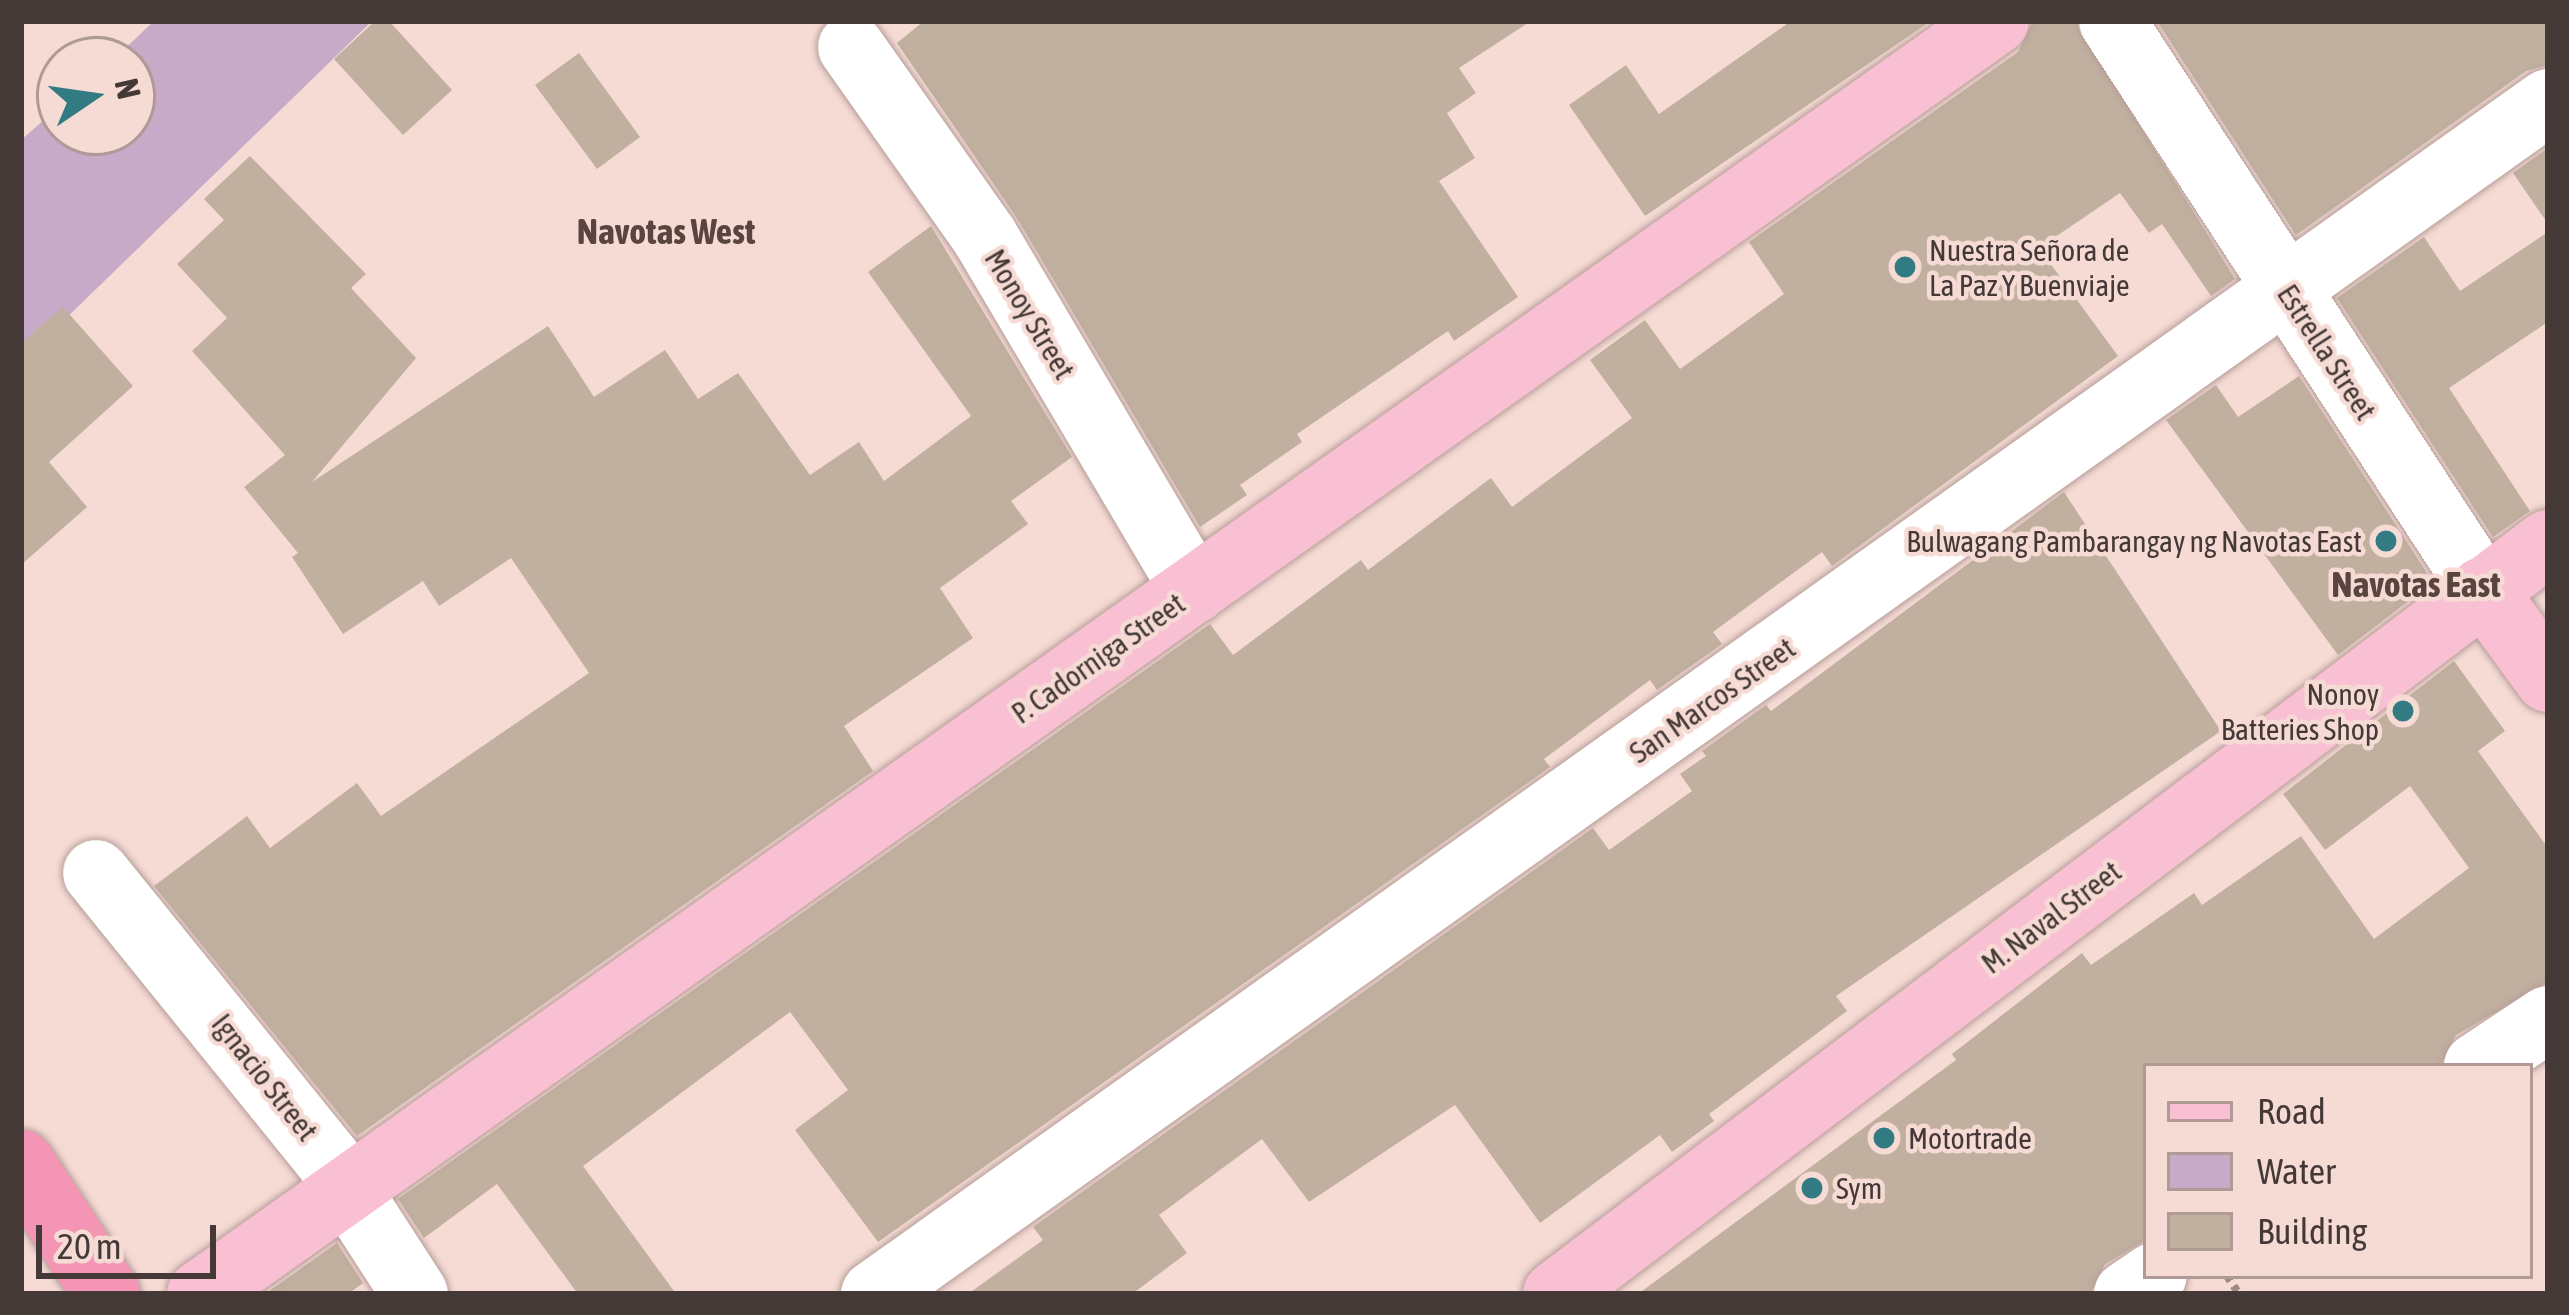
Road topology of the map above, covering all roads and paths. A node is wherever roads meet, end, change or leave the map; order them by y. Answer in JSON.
{"nodes":[{"id":1,"x":1996,"y":21,"type":"edge"},
{"id":2,"x":2112,"y":21,"type":"edge"},
{"id":3,"x":851,"y":47,"type":"dead end"},
{"id":4,"x":2548,"y":102,"type":"edge"},
{"id":5,"x":2288,"y":292,"type":"junction"},
{"id":6,"x":2548,"y":542,"type":"edge"},
{"id":7,"x":1194,"y":590,"type":"junction"},
{"id":8,"x":2482,"y":590,"type":"junction"},
{"id":9,"x":2548,"y":679,"type":"edge"},
{"id":10,"x":97,"y":873,"type":"dead end"},
{"id":11,"x":2548,"y":1019,"type":"edge"},
{"id":12,"x":2482,"y":1063,"type":"edge"},
{"id":13,"x":21,"y":1163,"type":"edge"},
{"id":14,"x":348,"y":1191,"type":"junction"},
{"id":15,"x":107,"y":1294,"type":"edge"},
{"id":16,"x":200,"y":1294,"type":"edge"},
{"id":17,"x":416,"y":1294,"type":"edge"},
{"id":18,"x":874,"y":1294,"type":"edge"},
{"id":19,"x":1556,"y":1294,"type":"edge"}],
"edges":[{"from":1,"to":7,"type":"main road","name":"P. Cadorniga Street"},
{"from":2,"to":5,"type":"street","name":"Estrella Street"},
{"from":3,"to":7,"type":"street","name":"Monoy Street"},
{"from":4,"to":5,"type":"street","name":"San Marcos Street"},
{"from":5,"to":8,"type":"street","name":"Estrella Street"},
{"from":5,"to":18,"type":"street","name":"San Marcos Street"},
{"from":6,"to":8,"type":"main road","name":"M. Naval Street"},
{"from":7,"to":14,"type":"main road","name":"P. Cadorniga Street"},
{"from":8,"to":9,"type":"main road","name":"Estrella Street"},
{"from":8,"to":19,"type":"main road","name":"M. Naval Street"},
{"from":10,"to":14,"type":"street","name":"Ignacio Street"},
{"from":11,"to":12,"type":"street"},
{"from":13,"to":15,"type":"highway"},
{"from":14,"to":16,"type":"main road","name":"P. Cadorniga Street"},
{"from":14,"to":17,"type":"street","name":"Ignacio Street"}]}
